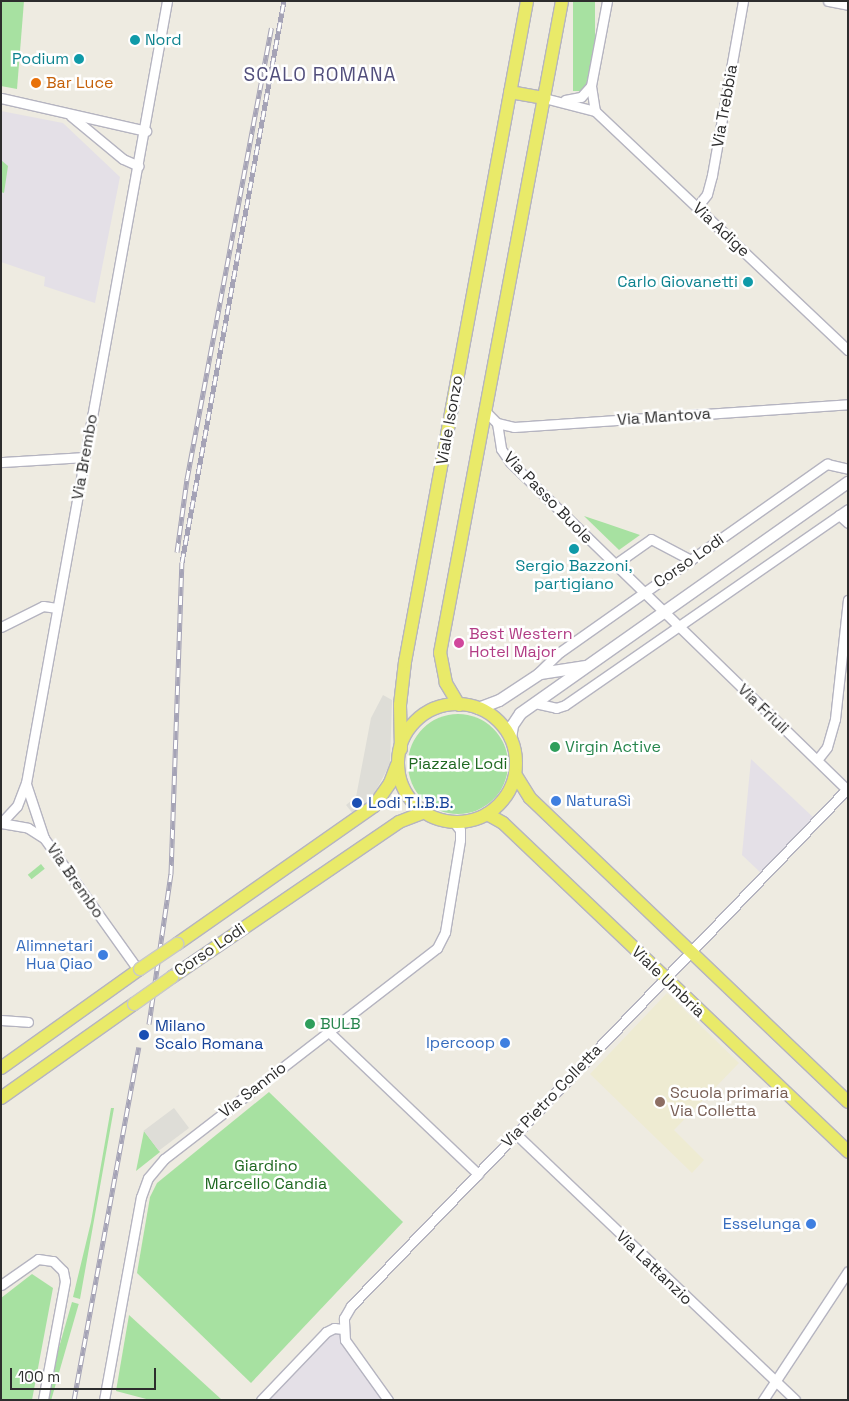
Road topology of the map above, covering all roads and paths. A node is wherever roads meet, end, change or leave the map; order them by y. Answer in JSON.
{"nodes":[{"id":1,"x":168,"y":1,"type":"edge"},
{"id":2,"x":527,"y":1,"type":"edge"},
{"id":3,"x":562,"y":1,"type":"edge"},
{"id":4,"x":607,"y":1,"type":"edge"},
{"id":5,"x":744,"y":1,"type":"edge"},
{"id":6,"x":828,"y":1,"type":"edge"},
{"id":7,"x":848,"y":5,"type":"edge"},
{"id":8,"x":592,"y":86,"type":"junction"},
{"id":9,"x":510,"y":92,"type":"junction"},
{"id":10,"x":1,"y":98,"type":"edge"},
{"id":11,"x":544,"y":98,"type":"junction"},
{"id":12,"x":561,"y":101,"type":"junction"},
{"id":13,"x":60,"y":109,"type":"junction"},
{"id":14,"x":595,"y":110,"type":"junction"},
{"id":15,"x":118,"y":126,"type":"junction"},
{"id":16,"x":146,"y":131,"type":"junction"},
{"id":17,"x":104,"y":140,"type":"junction"},
{"id":18,"x":139,"y":166,"type":"junction"},
{"id":19,"x":697,"y":207,"type":"junction"},
{"id":20,"x":848,"y":350,"type":"edge"},
{"id":21,"x":848,"y":404,"type":"edge"},
{"id":22,"x":486,"y":412,"type":"junction"},
{"id":23,"x":497,"y":423,"type":"junction"},
{"id":24,"x":84,"y":457,"type":"junction"},
{"id":25,"x":1,"y":462,"type":"edge"},
{"id":26,"x":848,"y":469,"type":"edge"},
{"id":27,"x":848,"y":482,"type":"edge"},
{"id":28,"x":848,"y":509,"type":"edge"},
{"id":29,"x":840,"y":515,"type":"junction"},
{"id":30,"x":848,"y":523,"type":"edge"},
{"id":31,"x":691,"y":560,"type":"junction"},
{"id":32,"x":614,"y":565,"type":"junction"},
{"id":33,"x":643,"y":594,"type":"junction"},
{"id":34,"x":848,"y":600,"type":"edge"},
{"id":35,"x":57,"y":608,"type":"junction"},
{"id":36,"x":663,"y":612,"type":"junction"},
{"id":37,"x":1,"y":627,"type":"edge"},
{"id":38,"x":678,"y":627,"type":"junction"},
{"id":39,"x":586,"y":666,"type":"junction"},
{"id":40,"x":537,"y":674,"type":"junction"},
{"id":41,"x":535,"y":702,"type":"junction"},
{"id":42,"x":459,"y":704,"type":"junction"},
{"id":43,"x":478,"y":708,"type":"junction"},
{"id":44,"x":510,"y":738,"type":"junction"},
{"id":45,"x":400,"y":754,"type":"junction"},
{"id":46,"x":817,"y":760,"type":"junction"},
{"id":47,"x":515,"y":774,"type":"junction"},
{"id":48,"x":26,"y":783,"type":"junction"},
{"id":49,"x":847,"y":790,"type":"edge"},
{"id":50,"x":425,"y":812,"type":"junction"},
{"id":51,"x":487,"y":814,"type":"junction"},
{"id":52,"x":454,"y":822,"type":"junction"},
{"id":53,"x":1,"y":823,"type":"edge"},
{"id":54,"x":44,"y":838,"type":"junction"},
{"id":55,"x":691,"y":951,"type":"junction"},
{"id":56,"x":140,"y":970,"type":"junction"},
{"id":57,"x":664,"y":978,"type":"junction"},
{"id":58,"x":1,"y":1020,"type":"edge"},
{"id":59,"x":28,"y":1022,"type":"dead end"},
{"id":60,"x":329,"y":1032,"type":"junction"},
{"id":61,"x":1,"y":1068,"type":"edge"},
{"id":62,"x":1,"y":1098,"type":"edge"},
{"id":63,"x":848,"y":1102,"type":"edge"},
{"id":64,"x":516,"y":1134,"type":"junction"},
{"id":65,"x":848,"y":1152,"type":"edge"},
{"id":66,"x":478,"y":1174,"type":"junction"},
{"id":67,"x":848,"y":1271,"type":"edge"},
{"id":68,"x":1,"y":1285,"type":"edge"},
{"id":69,"x":343,"y":1329,"type":"junction"},
{"id":70,"x":776,"y":1383,"type":"junction"},
{"id":71,"x":43,"y":1400,"type":"edge"},
{"id":72,"x":104,"y":1400,"type":"edge"},
{"id":73,"x":261,"y":1400,"type":"edge"},
{"id":74,"x":388,"y":1400,"type":"edge"},
{"id":75,"x":763,"y":1400,"type":"edge"},
{"id":76,"x":795,"y":1400,"type":"edge"}],
"edges":[{"from":1,"to":16,"type":"street","name":"Via Brembo"},
{"from":2,"to":9,"type":"main road","name":"Viale Isonzo"},
{"from":3,"to":11,"type":"main road","name":"Viale Isonzo"},
{"from":4,"to":8,"type":"street"},
{"from":5,"to":19,"type":"street","name":"Via Trebbia"},
{"from":6,"to":7,"type":"street"},
{"from":8,"to":12,"type":"street"},
{"from":8,"to":14,"type":"street"},
{"from":9,"to":11,"type":"main road"},
{"from":9,"to":45,"type":"main road","name":"Viale Isonzo"},
{"from":10,"to":13,"type":"street"},
{"from":11,"to":12,"type":"street"},
{"from":11,"to":22,"type":"main road","name":"Viale Isonzo"},
{"from":12,"to":14,"type":"street"},
{"from":13,"to":15,"type":"street"},
{"from":13,"to":17,"type":"street"},
{"from":14,"to":19,"type":"street","name":"Via Adige"},
{"from":15,"to":16,"type":"street"},
{"from":15,"to":17,"type":"street"},
{"from":16,"to":18,"type":"street","name":"Via Brembo"},
{"from":17,"to":18,"type":"street"},
{"from":18,"to":24,"type":"street","name":"Via Brembo"},
{"from":19,"to":20,"type":"street","name":"Via Adige"},
{"from":21,"to":23,"type":"street","name":"Via Mantova"},
{"from":22,"to":23,"type":"street"},
{"from":22,"to":42,"type":"main road","name":"Viale Isonzo"},
{"from":23,"to":32,"type":"street","name":"Via Passo Buole"},
{"from":24,"to":25,"type":"street"},
{"from":24,"to":35,"type":"street","name":"Via Brembo"},
{"from":26,"to":31,"type":"street","name":"Corso Lodi"},
{"from":27,"to":36,"type":"main road","name":"Corso Lodi"},
{"from":28,"to":29,"type":"street"},
{"from":29,"to":30,"type":"street"},
{"from":29,"to":38,"type":"street"},
{"from":31,"to":32,"type":"street"},
{"from":31,"to":33,"type":"street","name":"Corso Lodi"},
{"from":32,"to":33,"type":"street","name":"Via Passo Buole"},
{"from":33,"to":36,"type":"street","name":"Via Passo Buole"},
{"from":33,"to":40,"type":"street","name":"Corso Lodi"},
{"from":34,"to":46,"type":"street"},
{"from":35,"to":37,"type":"street"},
{"from":35,"to":48,"type":"street","name":"Via Brembo"},
{"from":36,"to":38,"type":"street","name":"Via Passo Buole"},
{"from":36,"to":39,"type":"main road","name":"Corso Lodi"},
{"from":38,"to":41,"type":"street"},
{"from":38,"to":46,"type":"street","name":"Via Friuli"},
{"from":39,"to":40,"type":"main road","name":"Corso Lodi"},
{"from":39,"to":41,"type":"main road","name":"Corso Lodi"},
{"from":40,"to":43,"type":"main road","name":"Corso Lodi"},
{"from":41,"to":44,"type":"main road","name":"Corso Lodi"},
{"from":42,"to":43,"type":"main road"},
{"from":42,"to":45,"type":"main road"},
{"from":43,"to":44,"type":"main road"},
{"from":44,"to":47,"type":"main road"},
{"from":45,"to":50,"type":"main road"},
{"from":45,"to":56,"type":"main road","name":"Corso Lodi","bridge":true},
{"from":46,"to":49,"type":"street","name":"Via Friuli"},
{"from":47,"to":51,"type":"main road"},
{"from":47,"to":55,"type":"main road"},
{"from":48,"to":53,"type":"street","name":"Via Brembo"},
{"from":48,"to":54,"type":"street","name":"Via Brembo"},
{"from":49,"to":55,"type":"street","name":"Via Pietro Colletta"},
{"from":50,"to":52,"type":"main road"},
{"from":50,"to":62,"type":"main road","name":"Corso Lodi","bridge":true},
{"from":51,"to":52,"type":"main road"},
{"from":51,"to":57,"type":"main road","name":"Viale Umbria"},
{"from":52,"to":60,"type":"street","name":"Via Sannio"},
{"from":53,"to":54,"type":"street"},
{"from":54,"to":56,"type":"street","name":"Via Brembo"},
{"from":55,"to":57,"type":"street","name":"Via Pietro Colletta"},
{"from":55,"to":63,"type":"main road"},
{"from":56,"to":61,"type":"main road","name":"Corso Lodi"},
{"from":57,"to":64,"type":"street","name":"Via Pietro Colletta"},
{"from":57,"to":65,"type":"main road","name":"Viale Umbria"},
{"from":58,"to":59,"type":"street"},
{"from":60,"to":66,"type":"street"},
{"from":60,"to":72,"type":"street","name":"Via Sannio"},
{"from":64,"to":66,"type":"street","name":"Via Pietro Colletta"},
{"from":64,"to":70,"type":"street","name":"Via Lattanzio"},
{"from":66,"to":69,"type":"street","name":"Via Pietro Colletta"},
{"from":67,"to":70,"type":"street"},
{"from":68,"to":71,"type":"street"},
{"from":69,"to":73,"type":"street"},
{"from":69,"to":74,"type":"street"},
{"from":70,"to":75,"type":"street"},
{"from":70,"to":76,"type":"street","name":"Via Lattanzio"}]}
